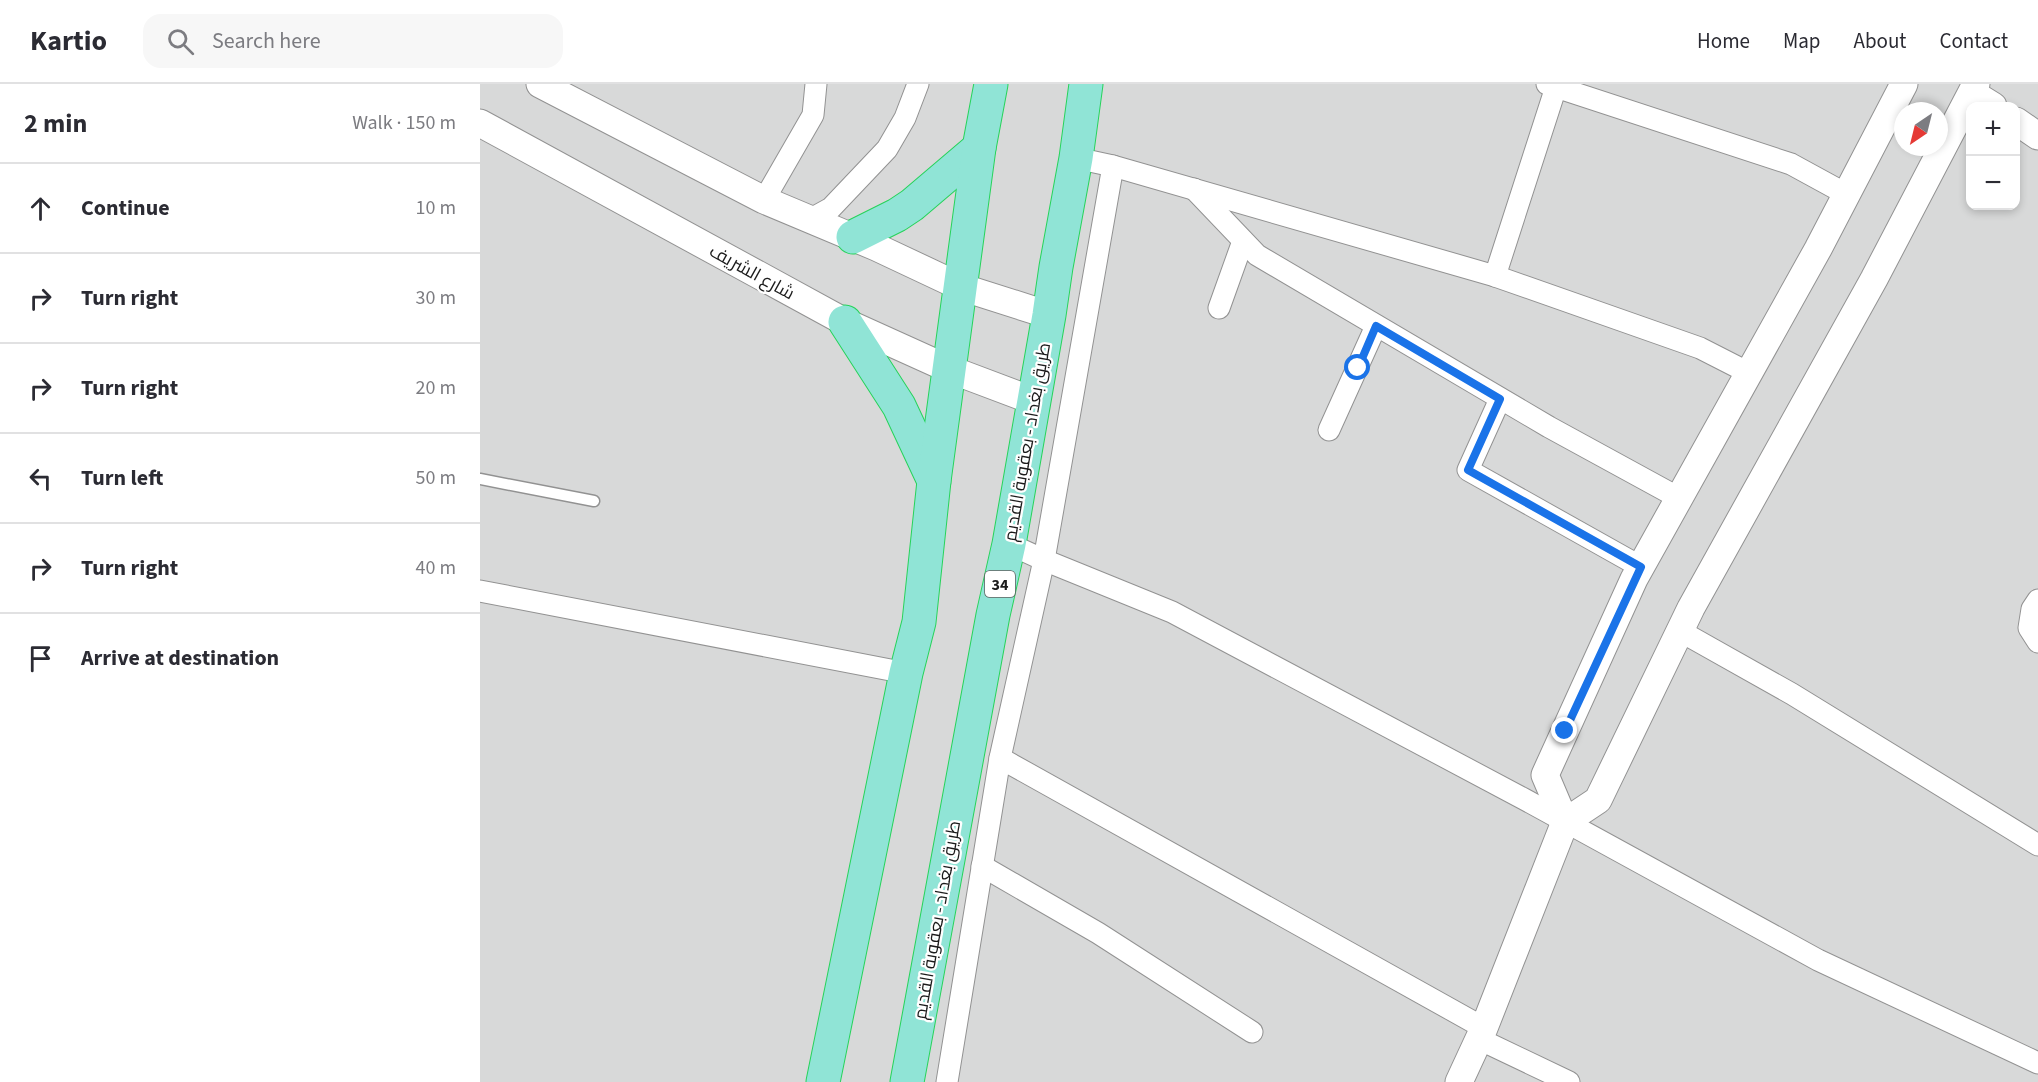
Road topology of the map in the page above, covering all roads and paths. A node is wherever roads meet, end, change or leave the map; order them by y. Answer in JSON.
{"nodes":[{"id":1,"x":540,"y":84,"type":"edge"},
{"id":2,"x":816,"y":84,"type":"edge"},
{"id":3,"x":918,"y":84,"type":"edge"},
{"id":4,"x":991,"y":84,"type":"edge"},
{"id":5,"x":1086,"y":84,"type":"edge"},
{"id":6,"x":1904,"y":84,"type":"edge"},
{"id":7,"x":1553,"y":85,"type":"edge"},
{"id":8,"x":1980,"y":94,"type":"edge"},
{"id":9,"x":480,"y":123,"type":"edge"},
{"id":10,"x":2020,"y":124,"type":"edge"},
{"id":11,"x":2038,"y":136,"type":"edge"},
{"id":12,"x":979,"y":148,"type":"junction"},
{"id":13,"x":1076,"y":158,"type":"junction"},
{"id":14,"x":1113,"y":166,"type":"junction"},
{"id":15,"x":1193,"y":189,"type":"junction"},
{"id":16,"x":1846,"y":194,"type":"junction"},
{"id":17,"x":764,"y":200,"type":"junction"},
{"id":18,"x":811,"y":219,"type":"junction"},
{"id":19,"x":853,"y":237,"type":"junction"},
{"id":20,"x":1243,"y":241,"type":"junction"},
{"id":21,"x":1495,"y":276,"type":"junction"},
{"id":22,"x":961,"y":287,"type":"junction"},
{"id":23,"x":1219,"y":308,"type":"dead end"},
{"id":24,"x":1049,"y":315,"type":"junction"},
{"id":25,"x":845,"y":322,"type":"junction"},
{"id":26,"x":1376,"y":326,"type":"junction"},
{"id":27,"x":949,"y":369,"type":"junction"},
{"id":28,"x":1749,"y":373,"type":"junction"},
{"id":29,"x":1500,"y":399,"type":"junction"},
{"id":30,"x":1034,"y":401,"type":"junction"},
{"id":31,"x":1329,"y":430,"type":"dead end"},
{"id":32,"x":480,"y":479,"type":"edge"},
{"id":33,"x":934,"y":481,"type":"junction"},
{"id":34,"x":1679,"y":498,"type":"junction"},
{"id":35,"x":594,"y":501,"type":"dead end"},
{"id":36,"x":1009,"y":544,"type":"junction"},
{"id":37,"x":1044,"y":560,"type":"junction"},
{"id":38,"x":1641,"y":567,"type":"junction"},
{"id":39,"x":480,"y":591,"type":"edge"},
{"id":40,"x":2038,"y":600,"type":"edge"},
{"id":41,"x":1680,"y":631,"type":"junction"},
{"id":42,"x":2038,"y":642,"type":"edge"},
{"id":43,"x":906,"y":673,"type":"junction"},
{"id":44,"x":1000,"y":758,"type":"junction"},
{"id":45,"x":1565,"y":822,"type":"junction"},
{"id":46,"x":2038,"y":845,"type":"edge"},
{"id":47,"x":982,"y":866,"type":"junction"},
{"id":48,"x":1252,"y":1032,"type":"dead end"},
{"id":49,"x":1482,"y":1033,"type":"junction"},
{"id":50,"x":2038,"y":1063,"type":"edge"},
{"id":51,"x":823,"y":1082,"type":"edge"},
{"id":52,"x":908,"y":1082,"type":"edge"},
{"id":53,"x":947,"y":1082,"type":"edge"},
{"id":54,"x":1459,"y":1082,"type":"edge"},
{"id":55,"x":1569,"y":1082,"type":"edge"}],
"edges":[{"from":1,"to":17,"type":"street"},
{"from":2,"to":17,"type":"street"},
{"from":3,"to":18,"type":"street"},
{"from":4,"to":12,"type":"highway"},
{"from":5,"to":13,"type":"highway","name":"طريق بغداد - بعقوبة القديم","number":"34"},
{"from":6,"to":16,"type":"street"},
{"from":7,"to":16,"type":"street"},
{"from":7,"to":21,"type":"street"},
{"from":8,"to":41,"type":"street"},
{"from":9,"to":25,"type":"street","name":"شارع الشريف"},
{"from":10,"to":11,"type":"street"},
{"from":12,"to":19,"type":"highway"},
{"from":12,"to":22,"type":"highway"},
{"from":13,"to":14,"type":"street"},
{"from":13,"to":24,"type":"highway","name":"طريق بغداد - بعقوبة القديم","number":"34"},
{"from":14,"to":15,"type":"street"},
{"from":14,"to":37,"type":"street"},
{"from":15,"to":20,"type":"street"},
{"from":15,"to":21,"type":"street"},
{"from":16,"to":28,"type":"street"},
{"from":17,"to":18,"type":"street"},
{"from":18,"to":19,"type":"street"},
{"from":19,"to":22,"type":"street"},
{"from":20,"to":23,"type":"street"},
{"from":20,"to":26,"type":"street"},
{"from":21,"to":28,"type":"street"},
{"from":22,"to":24,"type":"street"},
{"from":22,"to":27,"type":"highway"},
{"from":24,"to":30,"type":"highway","name":"طريق بغداد - بعقوبة القديم","number":"34"},
{"from":25,"to":27,"type":"street","name":"شارع الشريف"},
{"from":25,"to":33,"type":"highway"},
{"from":26,"to":29,"type":"street"},
{"from":26,"to":31,"type":"street"},
{"from":27,"to":30,"type":"street","name":"شارع الشريف"},
{"from":27,"to":33,"type":"highway"},
{"from":28,"to":34,"type":"street"},
{"from":29,"to":34,"type":"street"},
{"from":29,"to":38,"type":"street"},
{"from":30,"to":36,"type":"highway","name":"طريق بغداد - بعقوبة القديم","number":"34"},
{"from":32,"to":35,"type":"lane"},
{"from":33,"to":43,"type":"highway"},
{"from":34,"to":38,"type":"street"},
{"from":36,"to":37,"type":"street"},
{"from":36,"to":52,"type":"highway","name":"طريق بغداد - بعقوبة القديم","number":"34"},
{"from":37,"to":44,"type":"street"},
{"from":37,"to":45,"type":"street"},
{"from":38,"to":45,"type":"street"},
{"from":39,"to":43,"type":"street"},
{"from":40,"to":42,"type":"street"},
{"from":41,"to":45,"type":"street"},
{"from":41,"to":46,"type":"street"},
{"from":43,"to":51,"type":"highway"},
{"from":44,"to":47,"type":"street"},
{"from":44,"to":49,"type":"street"},
{"from":45,"to":49,"type":"street"},
{"from":45,"to":50,"type":"street"},
{"from":47,"to":48,"type":"street"},
{"from":47,"to":53,"type":"street"},
{"from":49,"to":54,"type":"street"},
{"from":49,"to":55,"type":"street"}]}
